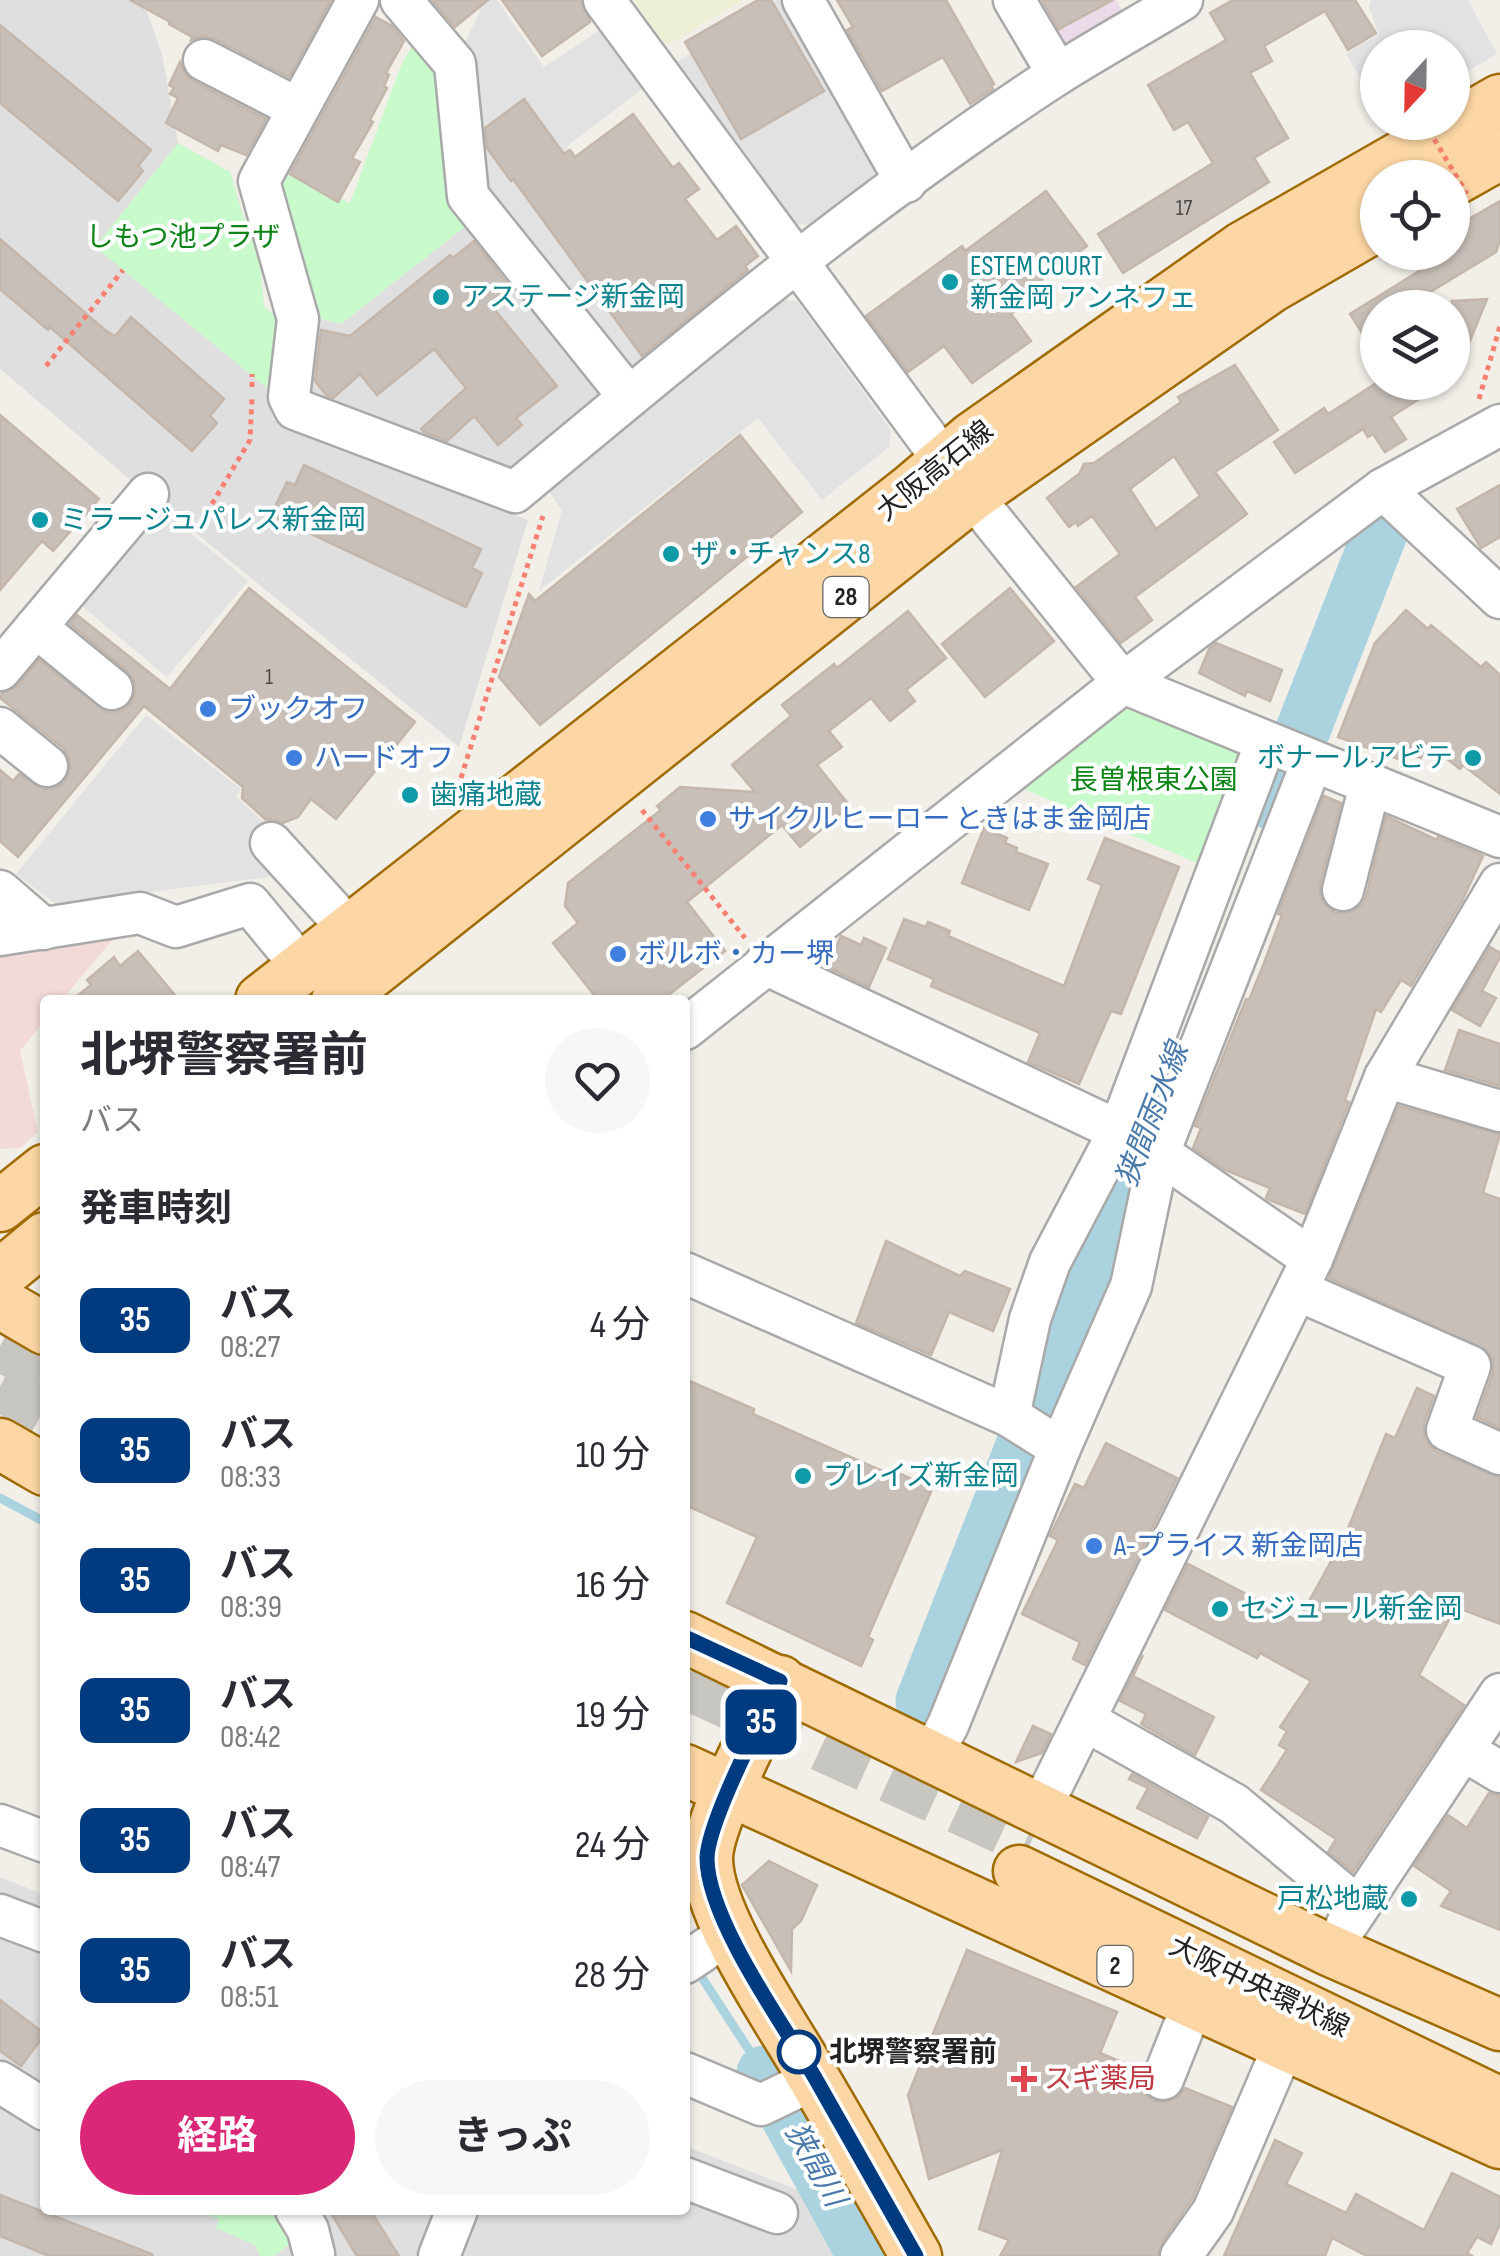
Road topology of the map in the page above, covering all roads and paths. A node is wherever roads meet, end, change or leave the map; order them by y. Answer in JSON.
{"nodes":[{"id":1,"x":358,"y":0,"type":"edge"},
{"id":2,"x":401,"y":0,"type":"edge"},
{"id":3,"x":604,"y":0,"type":"edge"},
{"id":4,"x":803,"y":0,"type":"edge"},
{"id":5,"x":1014,"y":0,"type":"edge"},
{"id":6,"x":1182,"y":0,"type":"edge"},
{"id":7,"x":204,"y":60,"type":"dead end"},
{"id":8,"x":1058,"y":74,"type":"junction"},
{"id":9,"x":1500,"y":100,"type":"edge"},
{"id":10,"x":297,"y":108,"type":"junction"},
{"id":11,"x":1500,"y":154,"type":"edge"},
{"id":12,"x":1470,"y":180,"type":"edge"},
{"id":13,"x":906,"y":182,"type":"junction"},
{"id":14,"x":1360,"y":235,"type":"edge"},
{"id":15,"x":797,"y":263,"type":"junction"},
{"id":16,"x":123,"y":270,"type":"dead end"},
{"id":17,"x":1500,"y":326,"type":"edge"},
{"id":18,"x":46,"y":366,"type":"dead end"},
{"id":19,"x":252,"y":374,"type":"dead end"},
{"id":20,"x":629,"y":397,"type":"junction"},
{"id":21,"x":1495,"y":428,"type":"edge"},
{"id":22,"x":959,"y":479,"type":"junction"},
{"id":23,"x":1382,"y":489,"type":"junction"},
{"id":24,"x":514,"y":492,"type":"junction"},
{"id":25,"x":148,"y":494,"type":"dead end"},
{"id":26,"x":212,"y":504,"type":"dead end"},
{"id":27,"x":1500,"y":598,"type":"edge"},
{"id":28,"x":36,"y":627,"type":"junction"},
{"id":29,"x":0,"y":670,"type":"edge"},
{"id":30,"x":1122,"y":683,"type":"junction"},
{"id":31,"x":112,"y":689,"type":"dead end"},
{"id":32,"x":0,"y":728,"type":"edge"},
{"id":33,"x":1267,"y":742,"type":"junction"},
{"id":34,"x":1311,"y":762,"type":"junction"},
{"id":35,"x":48,"y":766,"type":"dead end"},
{"id":36,"x":1370,"y":785,"type":"junction"},
{"id":37,"x":634,"y":800,"type":"dead end"},
{"id":38,"x":452,"y":810,"type":"dead end"},
{"id":39,"x":1500,"y":837,"type":"edge"},
{"id":40,"x":270,"y":843,"type":"dead end"},
{"id":41,"x":1500,"y":884,"type":"edge"},
{"id":42,"x":1343,"y":890,"type":"dead end"},
{"id":43,"x":0,"y":891,"type":"edge"},
{"id":44,"x":44,"y":929,"type":"junction"},
{"id":45,"x":350,"y":930,"type":"junction"},
{"id":46,"x":0,"y":936,"type":"edge"},
{"id":47,"x":765,"y":964,"type":"junction"},
{"id":48,"x":320,"y":984,"type":"edge"},
{"id":49,"x":280,"y":995,"type":"edge"},
{"id":50,"x":690,"y":1026,"type":"edge"},
{"id":51,"x":1386,"y":1076,"type":"junction"},
{"id":52,"x":1500,"y":1111,"type":"edge"},
{"id":53,"x":1140,"y":1143,"type":"junction"},
{"id":54,"x":40,"y":1174,"type":"edge"},
{"id":55,"x":0,"y":1206,"type":"edge"},
{"id":56,"x":40,"y":1242,"type":"edge"},
{"id":57,"x":1304,"y":1274,"type":"junction"},
{"id":58,"x":0,"y":1275,"type":"edge"},
{"id":59,"x":690,"y":1275,"type":"edge"},
{"id":60,"x":0,"y":1303,"type":"edge"},
{"id":61,"x":40,"y":1325,"type":"edge"},
{"id":62,"x":1034,"y":1431,"type":"junction"},
{"id":63,"x":0,"y":1444,"type":"edge"},
{"id":64,"x":1500,"y":1454,"type":"edge"},
{"id":65,"x":40,"y":1467,"type":"edge"},
{"id":66,"x":690,"y":1639,"type":"edge"},
{"id":67,"x":780,"y":1681,"type":"junction"},
{"id":68,"x":1500,"y":1694,"type":"edge"},
{"id":69,"x":1086,"y":1721,"type":"junction"},
{"id":70,"x":1463,"y":1750,"type":"junction"},
{"id":71,"x":931,"y":1757,"type":"junction"},
{"id":72,"x":690,"y":1772,"type":"edge"},
{"id":73,"x":1500,"y":1772,"type":"edge"},
{"id":74,"x":730,"y":1790,"type":"junction"},
{"id":75,"x":0,"y":1825,"type":"edge"},
{"id":76,"x":40,"y":1840,"type":"edge"},
{"id":77,"x":1030,"y":1840,"type":"junction"},
{"id":78,"x":1358,"y":1907,"type":"junction"},
{"id":79,"x":0,"y":1915,"type":"edge"},
{"id":80,"x":40,"y":1930,"type":"edge"},
{"id":81,"x":731,"y":1932,"type":"junction"},
{"id":82,"x":1329,"y":1950,"type":"junction"},
{"id":83,"x":690,"y":1960,"type":"edge"},
{"id":84,"x":1194,"y":2001,"type":"junction"},
{"id":85,"x":1500,"y":2025,"type":"edge"},
{"id":86,"x":1286,"y":2043,"type":"junction"},
{"id":87,"x":1500,"y":2060,"type":"edge"},
{"id":88,"x":690,"y":2075,"type":"edge"},
{"id":89,"x":815,"y":2078,"type":"junction"},
{"id":90,"x":1163,"y":2079,"type":"dead end"},
{"id":91,"x":0,"y":2082,"type":"edge"},
{"id":92,"x":1500,"y":2103,"type":"edge"},
{"id":93,"x":40,"y":2107,"type":"edge"},
{"id":94,"x":1500,"y":2142,"type":"edge"},
{"id":95,"x":690,"y":2180,"type":"edge"},
{"id":96,"x":777,"y":2213,"type":"dead end"},
{"id":97,"x":299,"y":2215,"type":"edge"},
{"id":98,"x":455,"y":2215,"type":"edge"},
{"id":99,"x":311,"y":2256,"type":"edge"},
{"id":100,"x":439,"y":2256,"type":"edge"},
{"id":101,"x":916,"y":2256,"type":"edge"},
{"id":102,"x":1182,"y":2256,"type":"edge"}],
"edges":[{"from":1,"to":10,"type":"street"},
{"from":2,"to":20,"type":"street"},
{"from":3,"to":15,"type":"street"},
{"from":4,"to":13,"type":"street"},
{"from":5,"to":8,"type":"street"},
{"from":6,"to":8,"type":"street"},
{"from":7,"to":10,"type":"street"},
{"from":8,"to":13,"type":"street"},
{"from":9,"to":22,"type":"main road","name":"大阪高石線","number":"28"},
{"from":10,"to":24,"type":"street"},
{"from":11,"to":12,"type":"main road"},
{"from":13,"to":15,"type":"street"},
{"from":14,"to":22,"type":"main road","name":"大阪高石線","number":"28"},
{"from":15,"to":20,"type":"street"},
{"from":15,"to":22,"type":"street"},
{"from":16,"to":18,"type":"path"},
{"from":17,"to":21,"type":"path"},
{"from":19,"to":26,"type":"path"},
{"from":20,"to":24,"type":"street"},
{"from":21,"to":23,"type":"street"},
{"from":22,"to":30,"type":"street"},
{"from":22,"to":45,"type":"main road","name":"大阪高石線","number":"28"},
{"from":22,"to":48,"type":"main road","name":"大阪高石線","number":"28"},
{"from":23,"to":27,"type":"street"},
{"from":23,"to":30,"type":"street"},
{"from":24,"to":38,"type":"path"},
{"from":25,"to":28,"type":"street"},
{"from":28,"to":29,"type":"street"},
{"from":28,"to":31,"type":"street"},
{"from":30,"to":33,"type":"street"},
{"from":30,"to":47,"type":"street"},
{"from":32,"to":35,"type":"street"},
{"from":33,"to":34,"type":"street"},
{"from":33,"to":53,"type":"street"},
{"from":34,"to":36,"type":"street"},
{"from":34,"to":53,"type":"street"},
{"from":36,"to":39,"type":"street"},
{"from":36,"to":42,"type":"street"},
{"from":37,"to":47,"type":"path"},
{"from":40,"to":45,"type":"street"},
{"from":41,"to":51,"type":"street"},
{"from":43,"to":44,"type":"street"},
{"from":44,"to":46,"type":"street"},
{"from":44,"to":48,"type":"street"},
{"from":45,"to":48,"type":"main road","name":"大阪高石線","number":"28"},
{"from":47,"to":50,"type":"street"},
{"from":47,"to":53,"type":"street"},
{"from":48,"to":49,"type":"main road","name":"大阪高石線","number":"28"},
{"from":51,"to":52,"type":"street"},
{"from":51,"to":57,"type":"street"},
{"from":53,"to":57,"type":"street"},
{"from":53,"to":62,"type":"street"},
{"from":53,"to":62,"type":"street"},
{"from":54,"to":55,"type":"main road"},
{"from":56,"to":58,"type":"main road"},
{"from":57,"to":64,"type":"street"},
{"from":57,"to":69,"type":"street"},
{"from":59,"to":62,"type":"street"},
{"from":60,"to":61,"type":"main road"},
{"from":62,"to":71,"type":"street"},
{"from":63,"to":65,"type":"main road"},
{"from":66,"to":67,"type":"main road","number":"2"},
{"from":67,"to":71,"type":"main road","number":"2"},
{"from":67,"to":74,"type":"main road"},
{"from":68,"to":70,"type":"street"},
{"from":69,"to":77,"type":"street"},
{"from":69,"to":78,"type":"street"},
{"from":70,"to":73,"type":"street"},
{"from":70,"to":78,"type":"street"},
{"from":71,"to":77,"type":"main road","number":"2"},
{"from":72,"to":74,"type":"main road","number":"2"},
{"from":74,"to":81,"type":"main road"},
{"from":74,"to":84,"type":"main road","number":"2"},
{"from":75,"to":76,"type":"street"},
{"from":77,"to":82,"type":"main road","number":"2"},
{"from":77,"to":87,"type":"main road","name":"大阪中央環状線","number":"2"},
{"from":77,"to":92,"type":"main road","name":"大阪中央環状線","number":"2"},
{"from":78,"to":82,"type":"street"},
{"from":79,"to":80,"type":"street"},
{"from":81,"to":83,"type":"street"},
{"from":81,"to":89,"type":"main road"},
{"from":82,"to":85,"type":"main road","number":"2"},
{"from":84,"to":86,"type":"main road","number":"2"},
{"from":84,"to":90,"type":"street"},
{"from":86,"to":94,"type":"main road","number":"2"},
{"from":86,"to":102,"type":"street"},
{"from":88,"to":89,"type":"street"},
{"from":89,"to":101,"type":"main road"},
{"from":91,"to":93,"type":"street"},
{"from":95,"to":96,"type":"street"},
{"from":97,"to":99,"type":"street"},
{"from":98,"to":100,"type":"street"}]}
